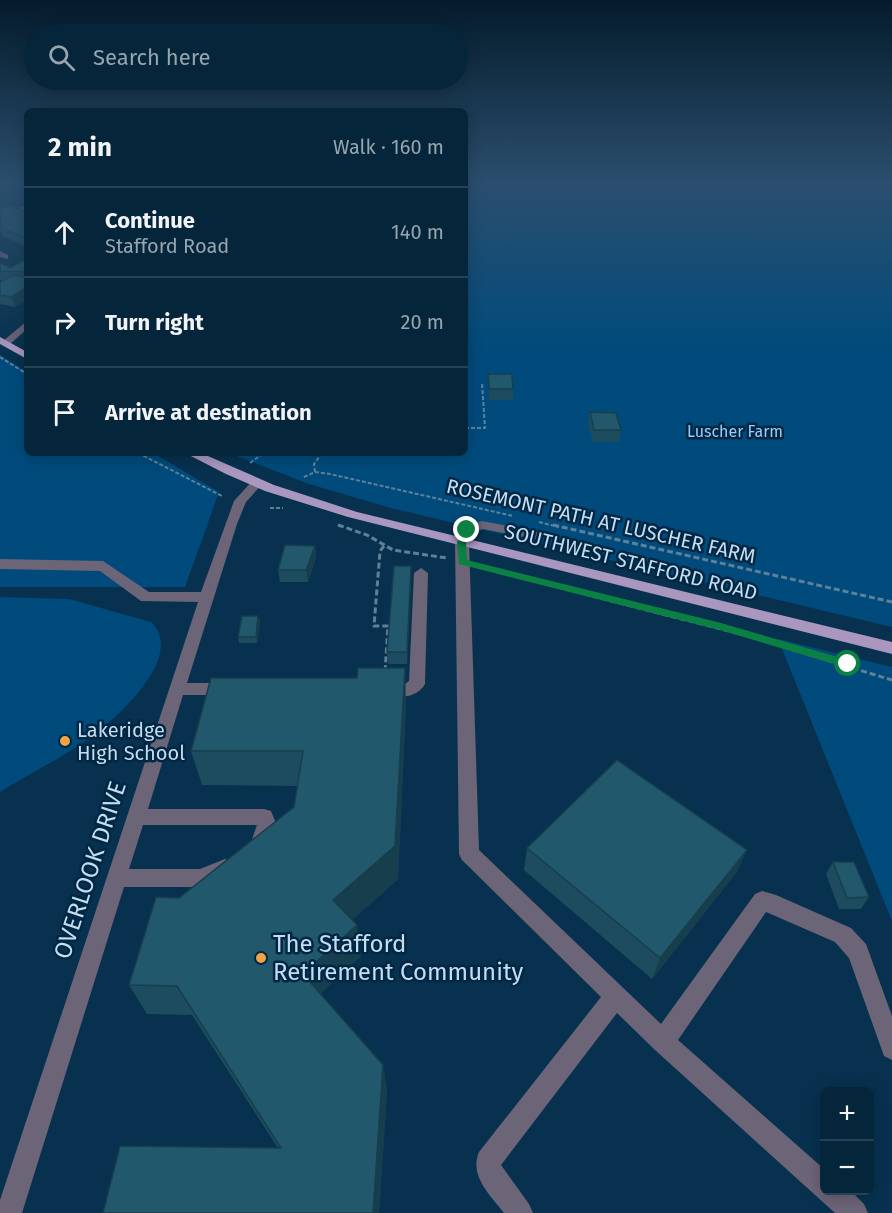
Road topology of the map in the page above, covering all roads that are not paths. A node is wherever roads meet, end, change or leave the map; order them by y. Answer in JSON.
{"nodes":[{"id":1,"x":24,"y":326,"type":"edge"},
{"id":2,"x":3,"y":342,"type":"edge"},
{"id":3,"x":24,"y":354,"type":"edge"},
{"id":4,"x":198,"y":456,"type":"edge"},
{"id":5,"x":258,"y":482,"type":"junction"},
{"id":6,"x":535,"y":535,"type":"dead end"},
{"id":7,"x":462,"y":542,"type":"junction"},
{"id":8,"x":0,"y":564,"type":"edge"},
{"id":9,"x":420,"y":573,"type":"dead end"},
{"id":10,"x":206,"y":597,"type":"junction"},
{"id":11,"x":892,"y":648,"type":"edge"},
{"id":12,"x":176,"y":689,"type":"junction"},
{"id":13,"x":245,"y":689,"type":"edge"},
{"id":14,"x":379,"y":690,"type":"edge"},
{"id":15,"x":135,"y":817,"type":"junction"},
{"id":16,"x":116,"y":878,"type":"junction"},
{"id":17,"x":615,"y":998,"type":"junction"},
{"id":18,"x":663,"y":1042,"type":"junction"},
{"id":19,"x":892,"y":1048,"type":"edge"},
{"id":20,"x":820,"y":1182,"type":"edge"},
{"id":21,"x":835,"y":1195,"type":"edge"},
{"id":22,"x":9,"y":1213,"type":"edge"},
{"id":23,"x":520,"y":1213,"type":"edge"},
{"id":24,"x":855,"y":1213,"type":"edge"}],
"edges":[{"from":1,"to":2,"type":"street"},
{"from":2,"to":3,"type":"main road"},
{"from":4,"to":5,"type":"main road","name":"SOUTHWEST STAFFORD ROAD"},
{"from":5,"to":7,"type":"main road","name":"SOUTHWEST STAFFORD ROAD"},
{"from":5,"to":10,"type":"street","name":"OVERLOOK DRIVE"},
{"from":6,"to":7,"type":"street"},
{"from":7,"to":11,"type":"main road","name":"SOUTHWEST STAFFORD ROAD"},
{"from":7,"to":17,"type":"street"},
{"from":8,"to":10,"type":"street"},
{"from":9,"to":14,"type":"street"},
{"from":10,"to":12,"type":"street","name":"OVERLOOK DRIVE"},
{"from":12,"to":13,"type":"street"},
{"from":12,"to":15,"type":"street","name":"OVERLOOK DRIVE"},
{"from":15,"to":16,"type":"street","name":"OVERLOOK DRIVE"},
{"from":15,"to":16,"type":"street"},
{"from":16,"to":22,"type":"street","name":"OVERLOOK DRIVE"},
{"from":17,"to":18,"type":"street"},
{"from":17,"to":23,"type":"street"},
{"from":18,"to":19,"type":"street"},
{"from":18,"to":20,"type":"street"},
{"from":21,"to":24,"type":"street"}]}
